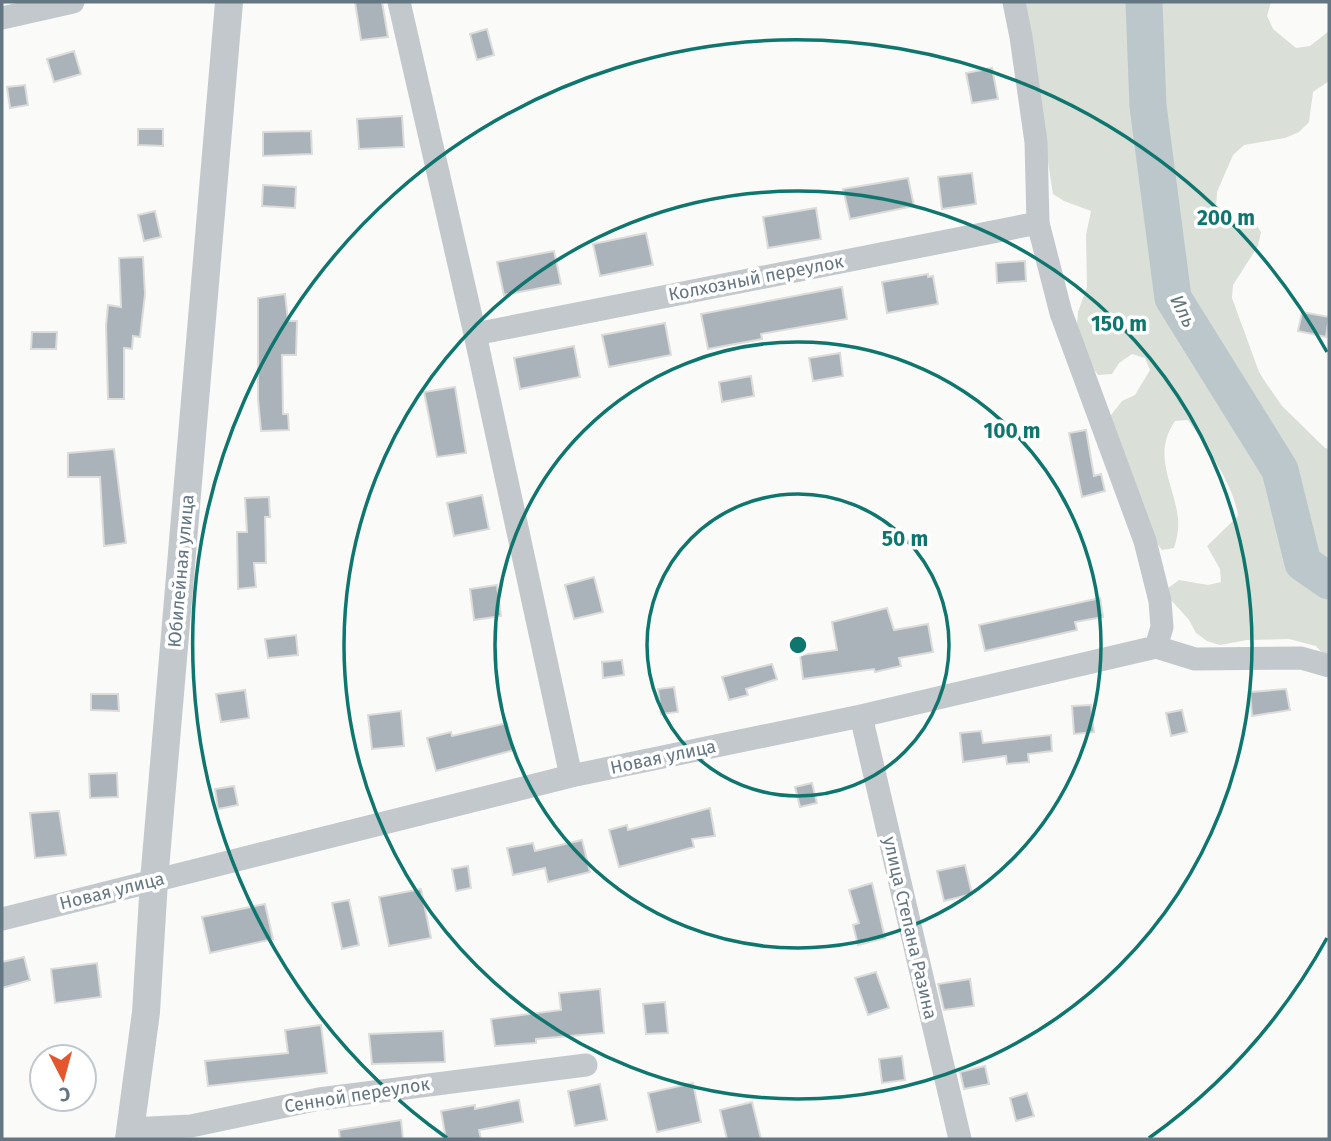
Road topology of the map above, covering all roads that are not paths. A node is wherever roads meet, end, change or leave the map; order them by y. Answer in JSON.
{"nodes":[{"id":1,"x":72,"y":2,"type":"edge"},
{"id":2,"x":229,"y":2,"type":"edge"},
{"id":3,"x":399,"y":2,"type":"edge"},
{"id":4,"x":1014,"y":2,"type":"edge"},
{"id":5,"x":2,"y":18,"type":"edge"},
{"id":6,"x":1038,"y":223,"type":"junction"},
{"id":7,"x":475,"y":334,"type":"junction"},
{"id":8,"x":1156,"y":647,"type":"junction"},
{"id":9,"x":1329,"y":666,"type":"edge"},
{"id":10,"x":861,"y":716,"type":"junction"},
{"id":11,"x":570,"y":776,"type":"junction"},
{"id":12,"x":154,"y":881,"type":"junction"},
{"id":13,"x":2,"y":919,"type":"edge"},
{"id":14,"x":586,"y":1065,"type":"dead end"},
{"id":15,"x":129,"y":1134,"type":"edge"},
{"id":16,"x":960,"y":1139,"type":"edge"}],
"edges":[{"from":1,"to":5,"type":"street"},
{"from":2,"to":12,"type":"street","name":"Юбилейная улица"},
{"from":3,"to":7,"type":"street"},
{"from":4,"to":6,"type":"street"},
{"from":6,"to":7,"type":"street","name":"Колхозный переулок"},
{"from":6,"to":8,"type":"street"},
{"from":7,"to":11,"type":"street"},
{"from":8,"to":9,"type":"street"},
{"from":8,"to":10,"type":"street","name":"Новая улица"},
{"from":10,"to":11,"type":"street","name":"Новая улица"},
{"from":10,"to":16,"type":"street","name":"улица Степана Разина"},
{"from":11,"to":12,"type":"street","name":"Новая улица"},
{"from":12,"to":13,"type":"street","name":"Новая улица"},
{"from":12,"to":15,"type":"street","name":"Юбилейная улица"},
{"from":14,"to":15,"type":"street","name":"Сенной переулок"}]}
